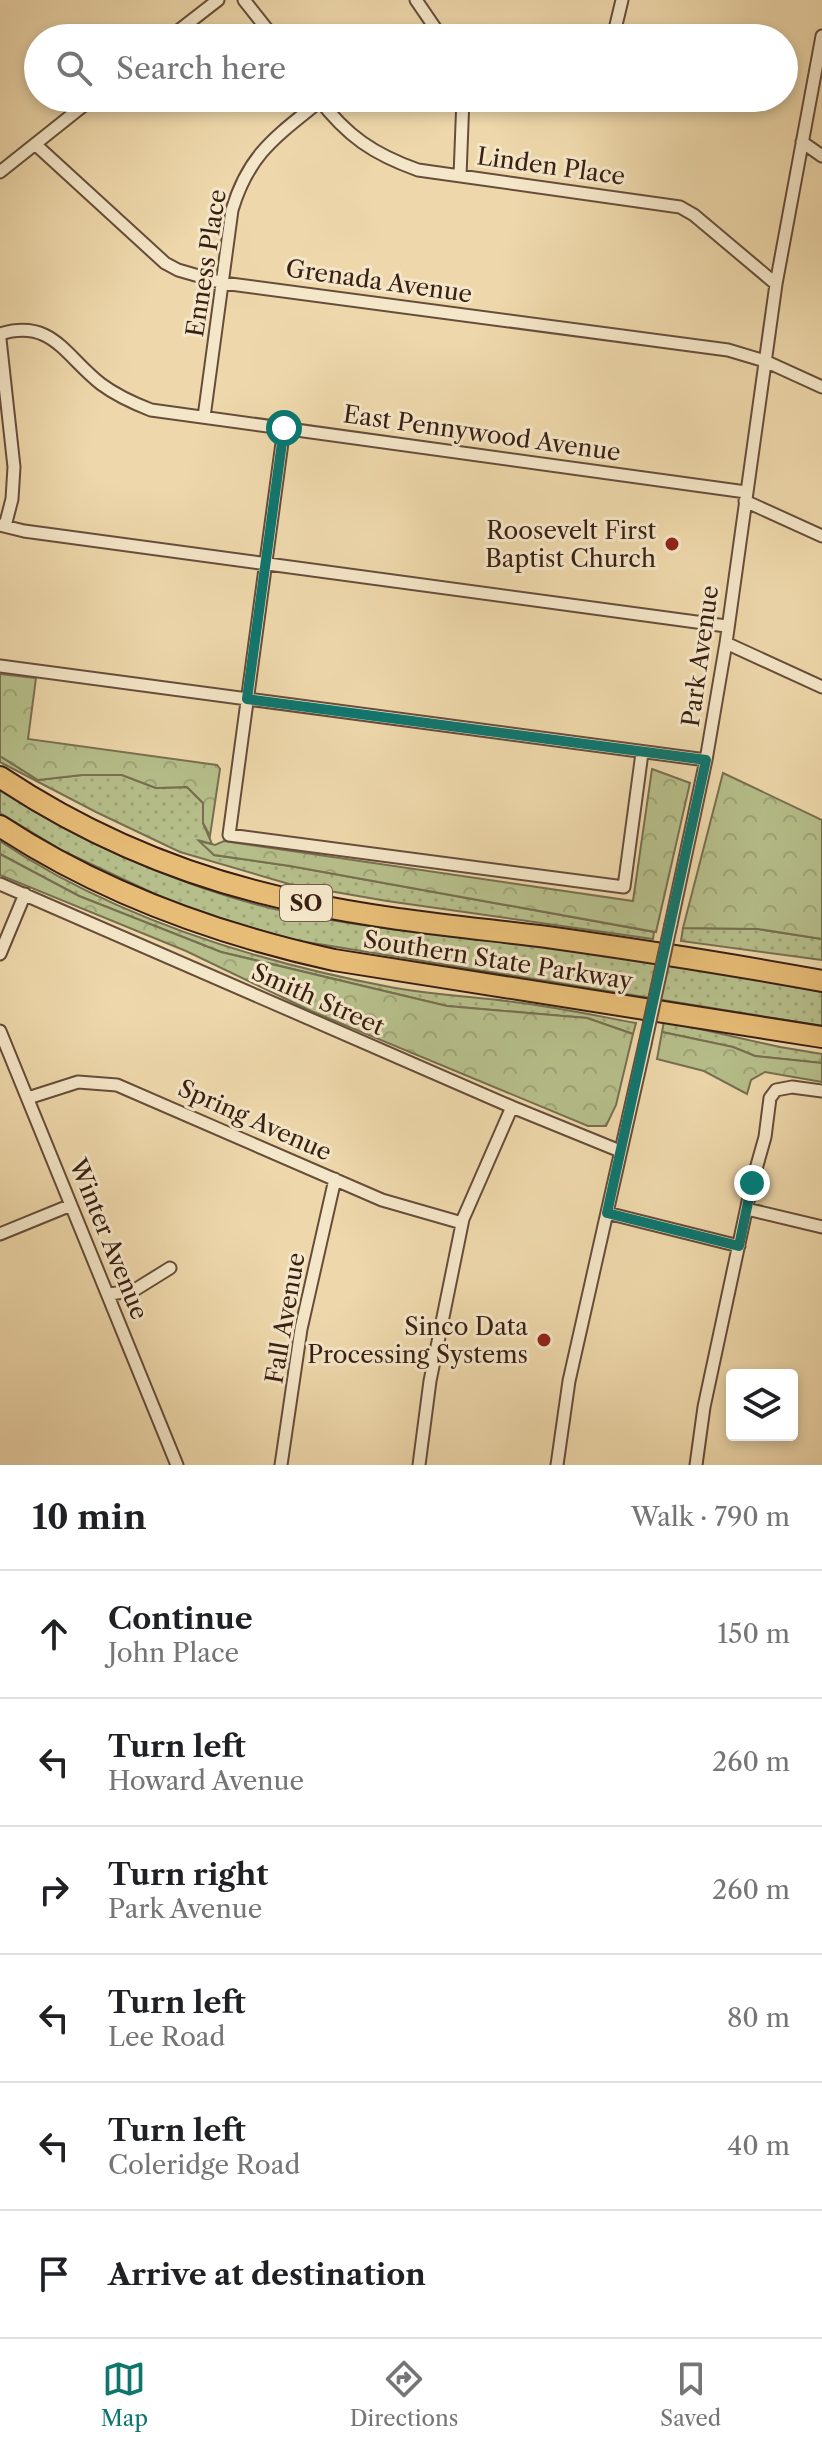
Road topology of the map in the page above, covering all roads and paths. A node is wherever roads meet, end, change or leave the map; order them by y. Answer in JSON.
{"nodes":[{"id":1,"x":218,"y":0,"type":"edge"},
{"id":2,"x":244,"y":0,"type":"edge"},
{"id":3,"x":416,"y":0,"type":"edge"},
{"id":4,"x":622,"y":0,"type":"edge"},
{"id":5,"x":187,"y":24,"type":"edge"},
{"id":6,"x":263,"y":24,"type":"edge"},
{"id":7,"x":432,"y":24,"type":"edge"},
{"id":8,"x":616,"y":24,"type":"edge"},
{"id":9,"x":822,"y":36,"type":"edge"},
{"id":10,"x":75,"y":112,"type":"edge"},
{"id":11,"x":304,"y":112,"type":"edge"},
{"id":12,"x":330,"y":112,"type":"edge"},
{"id":13,"x":462,"y":112,"type":"edge"},
{"id":14,"x":802,"y":142,"type":"junction"},
{"id":15,"x":35,"y":144,"type":"junction"},
{"id":16,"x":822,"y":156,"type":"edge"},
{"id":17,"x":0,"y":172,"type":"edge"},
{"id":18,"x":460,"y":176,"type":"junction"},
{"id":19,"x":223,"y":283,"type":"junction"},
{"id":20,"x":776,"y":284,"type":"junction"},
{"id":21,"x":0,"y":337,"type":"edge"},
{"id":22,"x":765,"y":361,"type":"junction"},
{"id":23,"x":822,"y":387,"type":"edge"},
{"id":24,"x":204,"y":417,"type":"junction"},
{"id":25,"x":284,"y":428,"type":"junction"},
{"id":26,"x":746,"y":496,"type":"junction"},
{"id":27,"x":3,"y":526,"type":"edge"},
{"id":28,"x":822,"y":536,"type":"edge"},
{"id":29,"x":266,"y":563,"type":"junction"},
{"id":30,"x":726,"y":626,"type":"junction"},
{"id":31,"x":726,"y":643,"type":"junction"},
{"id":32,"x":0,"y":666,"type":"edge"},
{"id":33,"x":822,"y":687,"type":"edge"},
{"id":34,"x":247,"y":699,"type":"junction"},
{"id":35,"x":642,"y":753,"type":"junction"},
{"id":36,"x":706,"y":760,"type":"junction"},
{"id":37,"x":0,"y":777,"type":"edge"},
{"id":38,"x":0,"y":826,"type":"edge"},
{"id":39,"x":0,"y":884,"type":"edge"},
{"id":40,"x":25,"y":894,"type":"junction"},
{"id":41,"x":0,"y":954,"type":"edge"},
{"id":42,"x":818,"y":979,"type":"edge"},
{"id":43,"x":0,"y":1031,"type":"edge"},
{"id":44,"x":822,"y":1037,"type":"edge"},
{"id":45,"x":822,"y":1091,"type":"edge"},
{"id":46,"x":28,"y":1098,"type":"junction"},
{"id":47,"x":512,"y":1107,"type":"junction"},
{"id":48,"x":620,"y":1151,"type":"junction"},
{"id":49,"x":335,"y":1179,"type":"junction"},
{"id":50,"x":71,"y":1205,"type":"junction"},
{"id":51,"x":747,"y":1209,"type":"junction"},
{"id":52,"x":607,"y":1213,"type":"junction"},
{"id":53,"x":462,"y":1223,"type":"junction"},
{"id":54,"x":822,"y":1227,"type":"edge"},
{"id":55,"x":0,"y":1234,"type":"edge"},
{"id":56,"x":739,"y":1246,"type":"junction"},
{"id":57,"x":170,"y":1268,"type":"dead end"},
{"id":58,"x":109,"y":1294,"type":"junction"},
{"id":59,"x":177,"y":1465,"type":"edge"},
{"id":60,"x":281,"y":1465,"type":"edge"},
{"id":61,"x":419,"y":1465,"type":"edge"},
{"id":62,"x":557,"y":1465,"type":"edge"},
{"id":63,"x":696,"y":1465,"type":"edge"}],
"edges":[{"from":1,"to":5,"type":"street"},
{"from":2,"to":6,"type":"street"},
{"from":3,"to":7,"type":"street"},
{"from":4,"to":8,"type":"street"},
{"from":9,"to":14,"type":"street","name":"Park Avenue"},
{"from":10,"to":15,"type":"street"},
{"from":11,"to":19,"type":"street","name":"Enness Place"},
{"from":12,"to":18,"type":"street","name":"Linden Place"},
{"from":13,"to":18,"type":"street"},
{"from":14,"to":16,"type":"street"},
{"from":14,"to":20,"type":"street","name":"Park Avenue"},
{"from":15,"to":17,"type":"street"},
{"from":15,"to":19,"type":"street","name":"Grenada Avenue"},
{"from":18,"to":20,"type":"street","name":"Linden Place"},
{"from":19,"to":22,"type":"street","name":"Grenada Avenue"},
{"from":19,"to":24,"type":"street","name":"Enness Place"},
{"from":20,"to":22,"type":"street","name":"Park Avenue"},
{"from":21,"to":24,"type":"street","name":"East Pennywood Avenue"},
{"from":21,"to":27,"type":"street"},
{"from":22,"to":23,"type":"street","name":"Grenada Avenue"},
{"from":22,"to":26,"type":"street","name":"Park Avenue"},
{"from":24,"to":25,"type":"street","name":"East Pennywood Avenue"},
{"from":25,"to":26,"type":"street","name":"East Pennywood Avenue"},
{"from":25,"to":29,"type":"street"},
{"from":26,"to":28,"type":"street","name":"East Pennywood Avenue"},
{"from":26,"to":30,"type":"street","name":"Park Avenue"},
{"from":27,"to":29,"type":"street"},
{"from":29,"to":30,"type":"street"},
{"from":29,"to":34,"type":"street"},
{"from":30,"to":31,"type":"street","name":"Park Avenue"},
{"from":31,"to":33,"type":"street"},
{"from":31,"to":36,"type":"street","name":"Park Avenue"},
{"from":32,"to":34,"type":"street"},
{"from":34,"to":35,"type":"street"},
{"from":34,"to":35,"type":"street"},
{"from":35,"to":36,"type":"street"},
{"from":36,"to":48,"type":"street","name":"Park Avenue","bridge":true},
{"from":37,"to":42,"type":"highway","name":"Southern State Parkway","number":"SO"},
{"from":38,"to":44,"type":"highway","name":"Southern State Parkway","number":"SO"},
{"from":39,"to":40,"type":"street","name":"Smith Street"},
{"from":40,"to":41,"type":"street"},
{"from":40,"to":47,"type":"street","name":"Smith Street"},
{"from":43,"to":46,"type":"street","name":"Winter Avenue"},
{"from":45,"to":51,"type":"street"},
{"from":46,"to":49,"type":"street","name":"Spring Avenue"},
{"from":46,"to":50,"type":"street","name":"Winter Avenue"},
{"from":47,"to":48,"type":"street","name":"Smith Street"},
{"from":47,"to":53,"type":"street"},
{"from":48,"to":52,"type":"street","name":"Park Avenue"},
{"from":49,"to":53,"type":"street","name":"Spring Avenue"},
{"from":49,"to":60,"type":"street","name":"Fall Avenue"},
{"from":50,"to":55,"type":"street"},
{"from":50,"to":58,"type":"street","name":"Winter Avenue"},
{"from":51,"to":54,"type":"street"},
{"from":51,"to":56,"type":"street"},
{"from":52,"to":56,"type":"street"},
{"from":52,"to":62,"type":"street","name":"Park Avenue"},
{"from":53,"to":61,"type":"street"},
{"from":56,"to":63,"type":"street"},
{"from":57,"to":58,"type":"street"},
{"from":58,"to":59,"type":"street","name":"Winter Avenue"}]}
